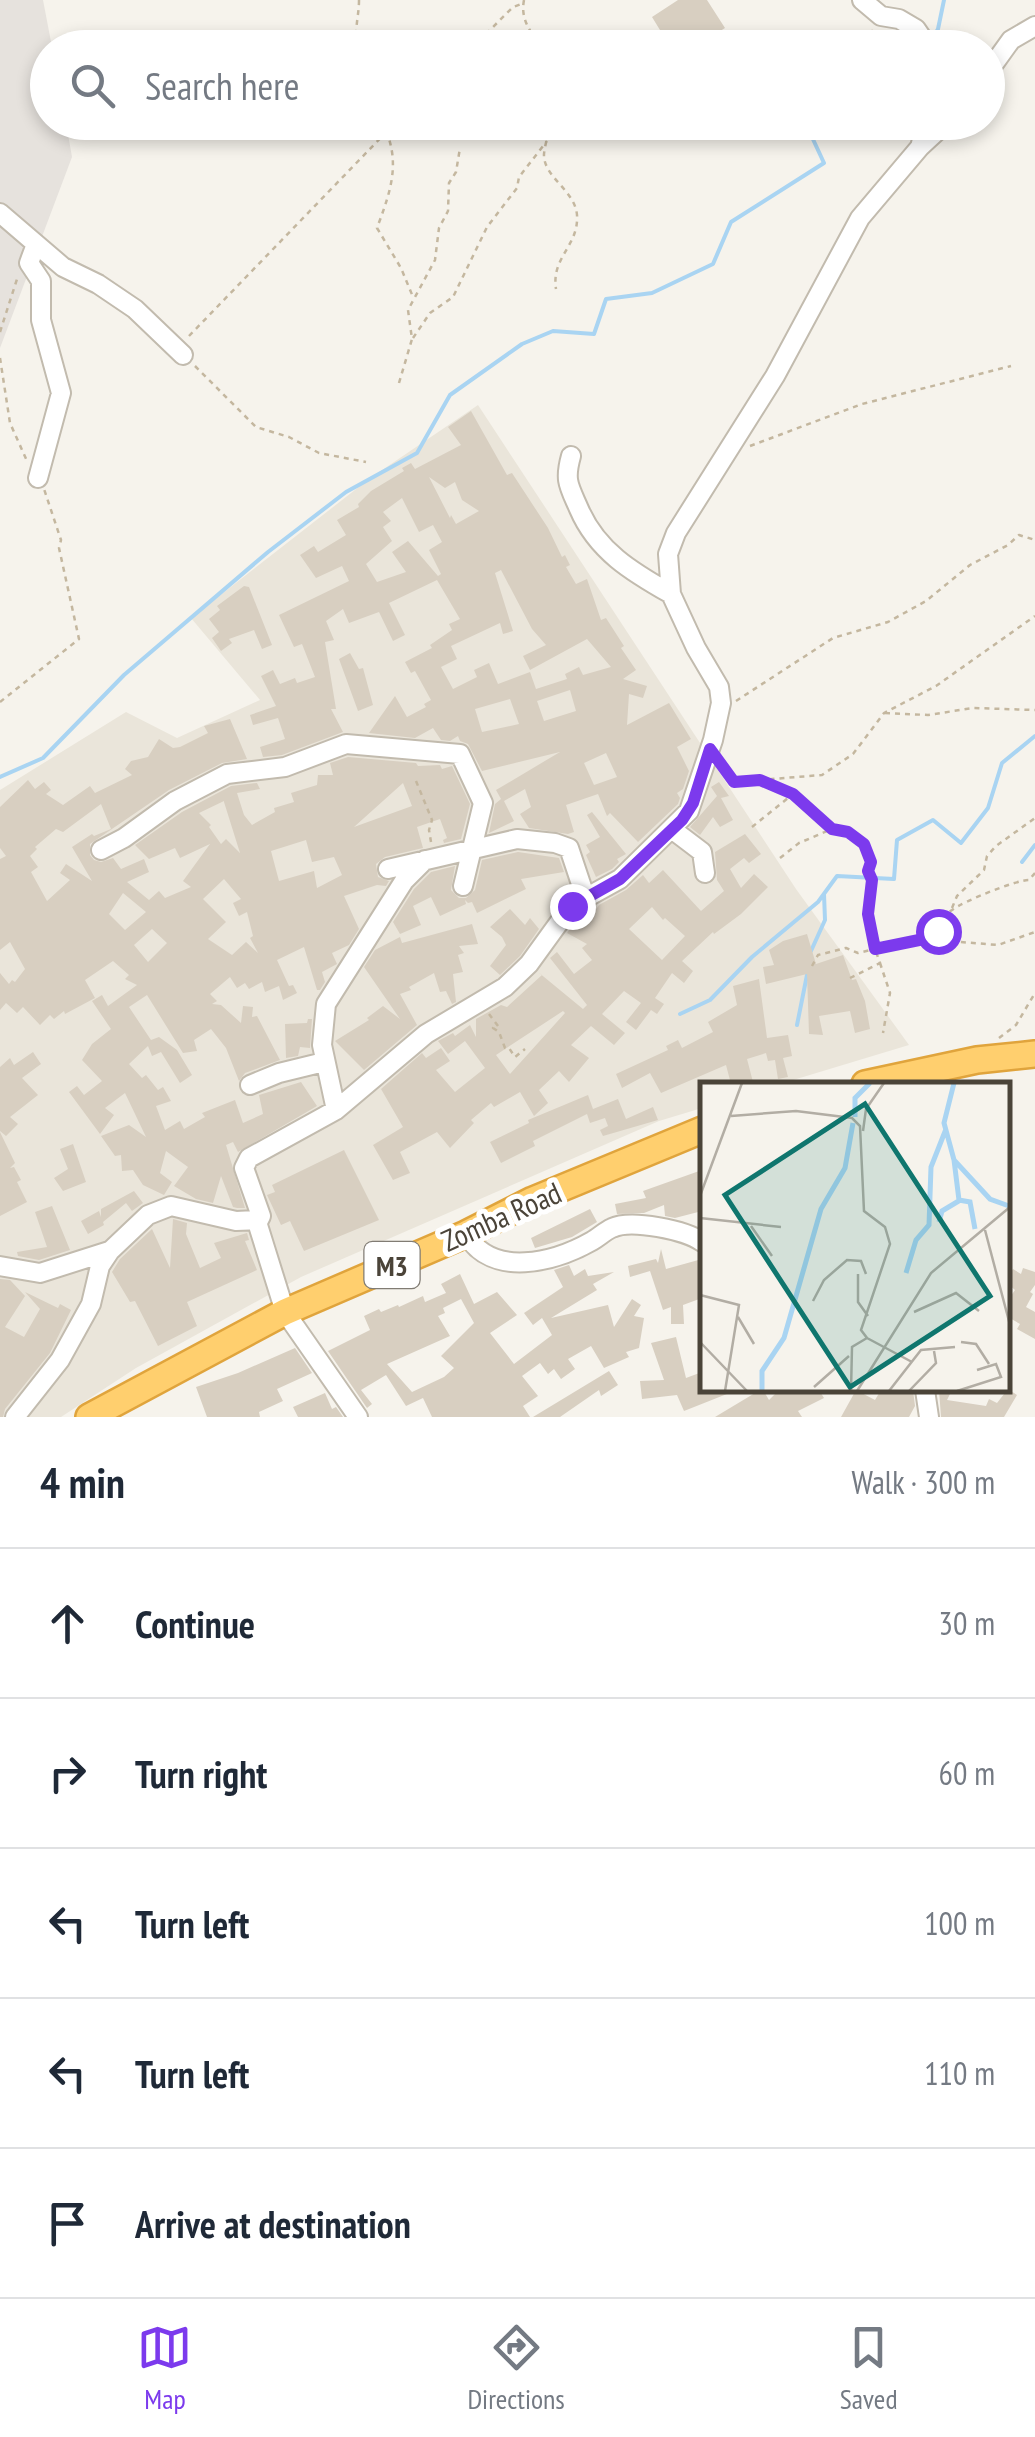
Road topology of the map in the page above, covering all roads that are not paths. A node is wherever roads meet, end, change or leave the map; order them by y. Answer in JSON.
{"nodes":[{"id":1,"x":862,"y":0,"type":"edge"},
{"id":2,"x":1035,"y":26,"type":"edge"},
{"id":3,"x":917,"y":30,"type":"edge"},
{"id":4,"x":1005,"y":48,"type":"edge"},
{"id":5,"x":922,"y":140,"type":"edge"},
{"id":6,"x":927,"y":140,"type":"edge"},
{"id":7,"x":920,"y":146,"type":"junction"},
{"id":8,"x":0,"y":213,"type":"edge"},
{"id":9,"x":36,"y":244,"type":"junction"},
{"id":10,"x":180,"y":352,"type":"road end"},
{"id":11,"x":571,"y":456,"type":"dead end"},
{"id":12,"x":38,"y":478,"type":"road end"},
{"id":13,"x":671,"y":594,"type":"junction"},
{"id":14,"x":673,"y":830,"type":"junction"},
{"id":15,"x":101,"y":850,"type":"dead end"},
{"id":16,"x":469,"y":851,"type":"junction"},
{"id":17,"x":425,"y":860,"type":"junction"},
{"id":18,"x":388,"y":869,"type":"dead end"},
{"id":19,"x":705,"y":872,"type":"dead end"},
{"id":20,"x":464,"y":886,"type":"dead end"},
{"id":21,"x":585,"y":896,"type":"junction"},
{"id":22,"x":1035,"y":1054,"type":"edge"},
{"id":23,"x":324,"y":1062,"type":"junction"},
{"id":24,"x":874,"y":1082,"type":"edge"},
{"id":25,"x":250,"y":1085,"type":"dead end"},
{"id":26,"x":336,"y":1110,"type":"junction"},
{"id":27,"x":700,"y":1131,"type":"edge"},
{"id":28,"x":256,"y":1222,"type":"junction"},
{"id":29,"x":466,"y":1234,"type":"junction"},
{"id":30,"x":700,"y":1241,"type":"edge"},
{"id":31,"x":110,"y":1251,"type":"junction"},
{"id":32,"x":0,"y":1266,"type":"edge"},
{"id":33,"x":285,"y":1312,"type":"junction"},
{"id":34,"x":925,"y":1392,"type":"edge"},
{"id":35,"x":16,"y":1417,"type":"edge"},
{"id":36,"x":89,"y":1417,"type":"edge"},
{"id":37,"x":358,"y":1417,"type":"edge"},
{"id":38,"x":929,"y":1417,"type":"edge"}],
"edges":[{"from":1,"to":3,"type":"street"},
{"from":2,"to":4,"type":"street"},
{"from":5,"to":7,"type":"street"},
{"from":6,"to":7,"type":"street"},
{"from":7,"to":13,"type":"street"},
{"from":8,"to":9,"type":"street"},
{"from":9,"to":10,"type":"street"},
{"from":9,"to":12,"type":"street"},
{"from":11,"to":13,"type":"street"},
{"from":13,"to":14,"type":"street"},
{"from":14,"to":19,"type":"street"},
{"from":14,"to":21,"type":"street"},
{"from":15,"to":16,"type":"street"},
{"from":16,"to":17,"type":"street"},
{"from":16,"to":20,"type":"street"},
{"from":16,"to":21,"type":"street"},
{"from":17,"to":18,"type":"street"},
{"from":17,"to":23,"type":"street"},
{"from":21,"to":26,"type":"street"},
{"from":22,"to":24,"type":"highway"},
{"from":23,"to":25,"type":"street"},
{"from":23,"to":26,"type":"street"},
{"from":26,"to":28,"type":"street"},
{"from":27,"to":29,"type":"highway","name":"Zomba Road","number":"M3"},
{"from":28,"to":31,"type":"street"},
{"from":28,"to":33,"type":"street"},
{"from":29,"to":30,"type":"street"},
{"from":29,"to":33,"type":"highway","name":"Zomba Road","number":"M3"},
{"from":31,"to":32,"type":"street"},
{"from":31,"to":35,"type":"street"},
{"from":33,"to":36,"type":"highway","name":"Zomba Road","number":"M3"},
{"from":33,"to":37,"type":"street"},
{"from":34,"to":38,"type":"street"}]}
